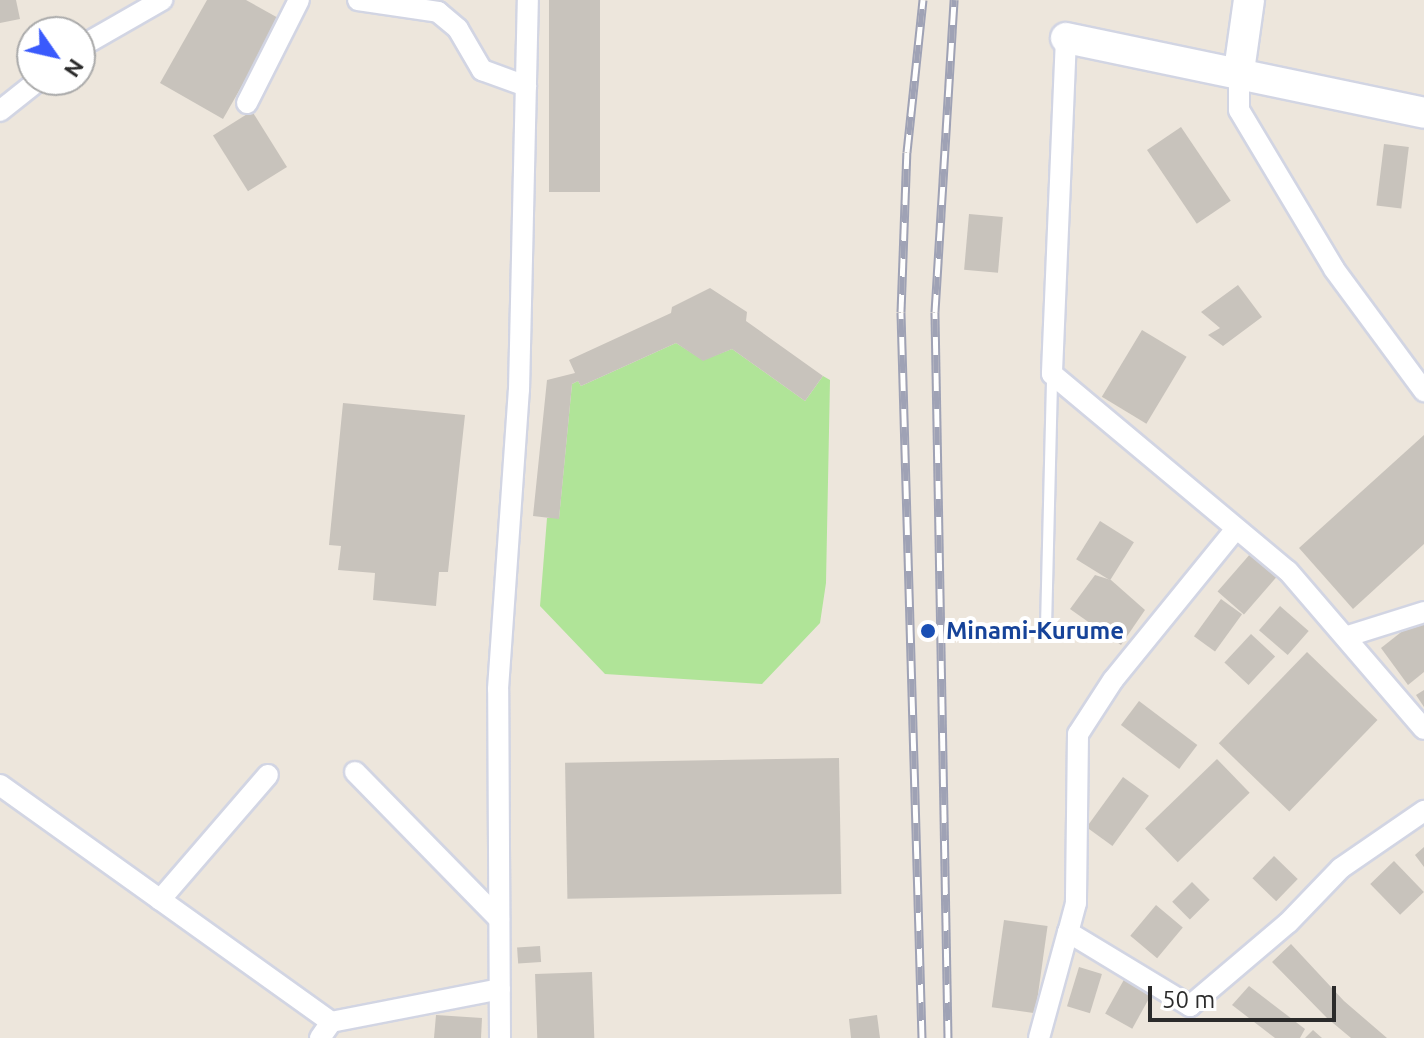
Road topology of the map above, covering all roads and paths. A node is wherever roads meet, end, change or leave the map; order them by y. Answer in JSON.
{"nodes":[{"id":1,"x":162,"y":0,"type":"edge"},
{"id":2,"x":299,"y":0,"type":"edge"},
{"id":3,"x":358,"y":0,"type":"edge"},
{"id":4,"x":528,"y":0,"type":"edge"},
{"id":5,"x":1249,"y":0,"type":"edge"},
{"id":6,"x":136,"y":4,"type":"edge"},
{"id":7,"x":96,"y":35,"type":"edge"},
{"id":8,"x":1066,"y":38,"type":"joint"},
{"id":9,"x":1239,"y":71,"type":"junction"},
{"id":10,"x":526,"y":86,"type":"junction"},
{"id":11,"x":19,"y":96,"type":"edge"},
{"id":12,"x":247,"y":103,"type":"dead end"},
{"id":13,"x":0,"y":111,"type":"edge"},
{"id":14,"x":1424,"y":113,"type":"edge"},
{"id":15,"x":1052,"y":374,"type":"junction"},
{"id":16,"x":1424,"y":391,"type":"edge"},
{"id":17,"x":1235,"y":530,"type":"junction"},
{"id":18,"x":1424,"y":612,"type":"edge"},
{"id":19,"x":1046,"y":627,"type":"dead end"},
{"id":20,"x":1348,"y":636,"type":"junction"},
{"id":21,"x":1424,"y":729,"type":"edge"},
{"id":22,"x":355,"y":772,"type":"dead end"},
{"id":23,"x":268,"y":775,"type":"dead end"},
{"id":24,"x":0,"y":785,"type":"edge"},
{"id":25,"x":1424,"y":811,"type":"edge"},
{"id":26,"x":160,"y":900,"type":"junction"},
{"id":27,"x":499,"y":919,"type":"junction"},
{"id":28,"x":1068,"y":932,"type":"junction"},
{"id":29,"x":500,"y":989,"type":"junction"},
{"id":30,"x":325,"y":1030,"type":"edge"},
{"id":31,"x":500,"y":1038,"type":"edge"},
{"id":32,"x":1039,"y":1038,"type":"edge"}],
"edges":[{"from":1,"to":6,"type":"street"},
{"from":2,"to":12,"type":"street"},
{"from":3,"to":10,"type":"street"},
{"from":4,"to":10,"type":"street"},
{"from":5,"to":9,"type":"street"},
{"from":6,"to":7,"type":"street"},
{"from":8,"to":9,"type":"street"},
{"from":8,"to":15,"type":"street"},
{"from":9,"to":14,"type":"street"},
{"from":9,"to":16,"type":"street"},
{"from":10,"to":27,"type":"street"},
{"from":11,"to":13,"type":"street"},
{"from":15,"to":17,"type":"street"},
{"from":15,"to":19,"type":"lane"},
{"from":17,"to":20,"type":"street"},
{"from":17,"to":28,"type":"street"},
{"from":18,"to":20,"type":"street"},
{"from":20,"to":21,"type":"street"},
{"from":22,"to":27,"type":"street"},
{"from":23,"to":26,"type":"street"},
{"from":24,"to":26,"type":"street"},
{"from":25,"to":28,"type":"street"},
{"from":26,"to":30,"type":"street"},
{"from":27,"to":29,"type":"street"},
{"from":28,"to":32,"type":"street"},
{"from":29,"to":30,"type":"street"},
{"from":29,"to":31,"type":"street"}]}
